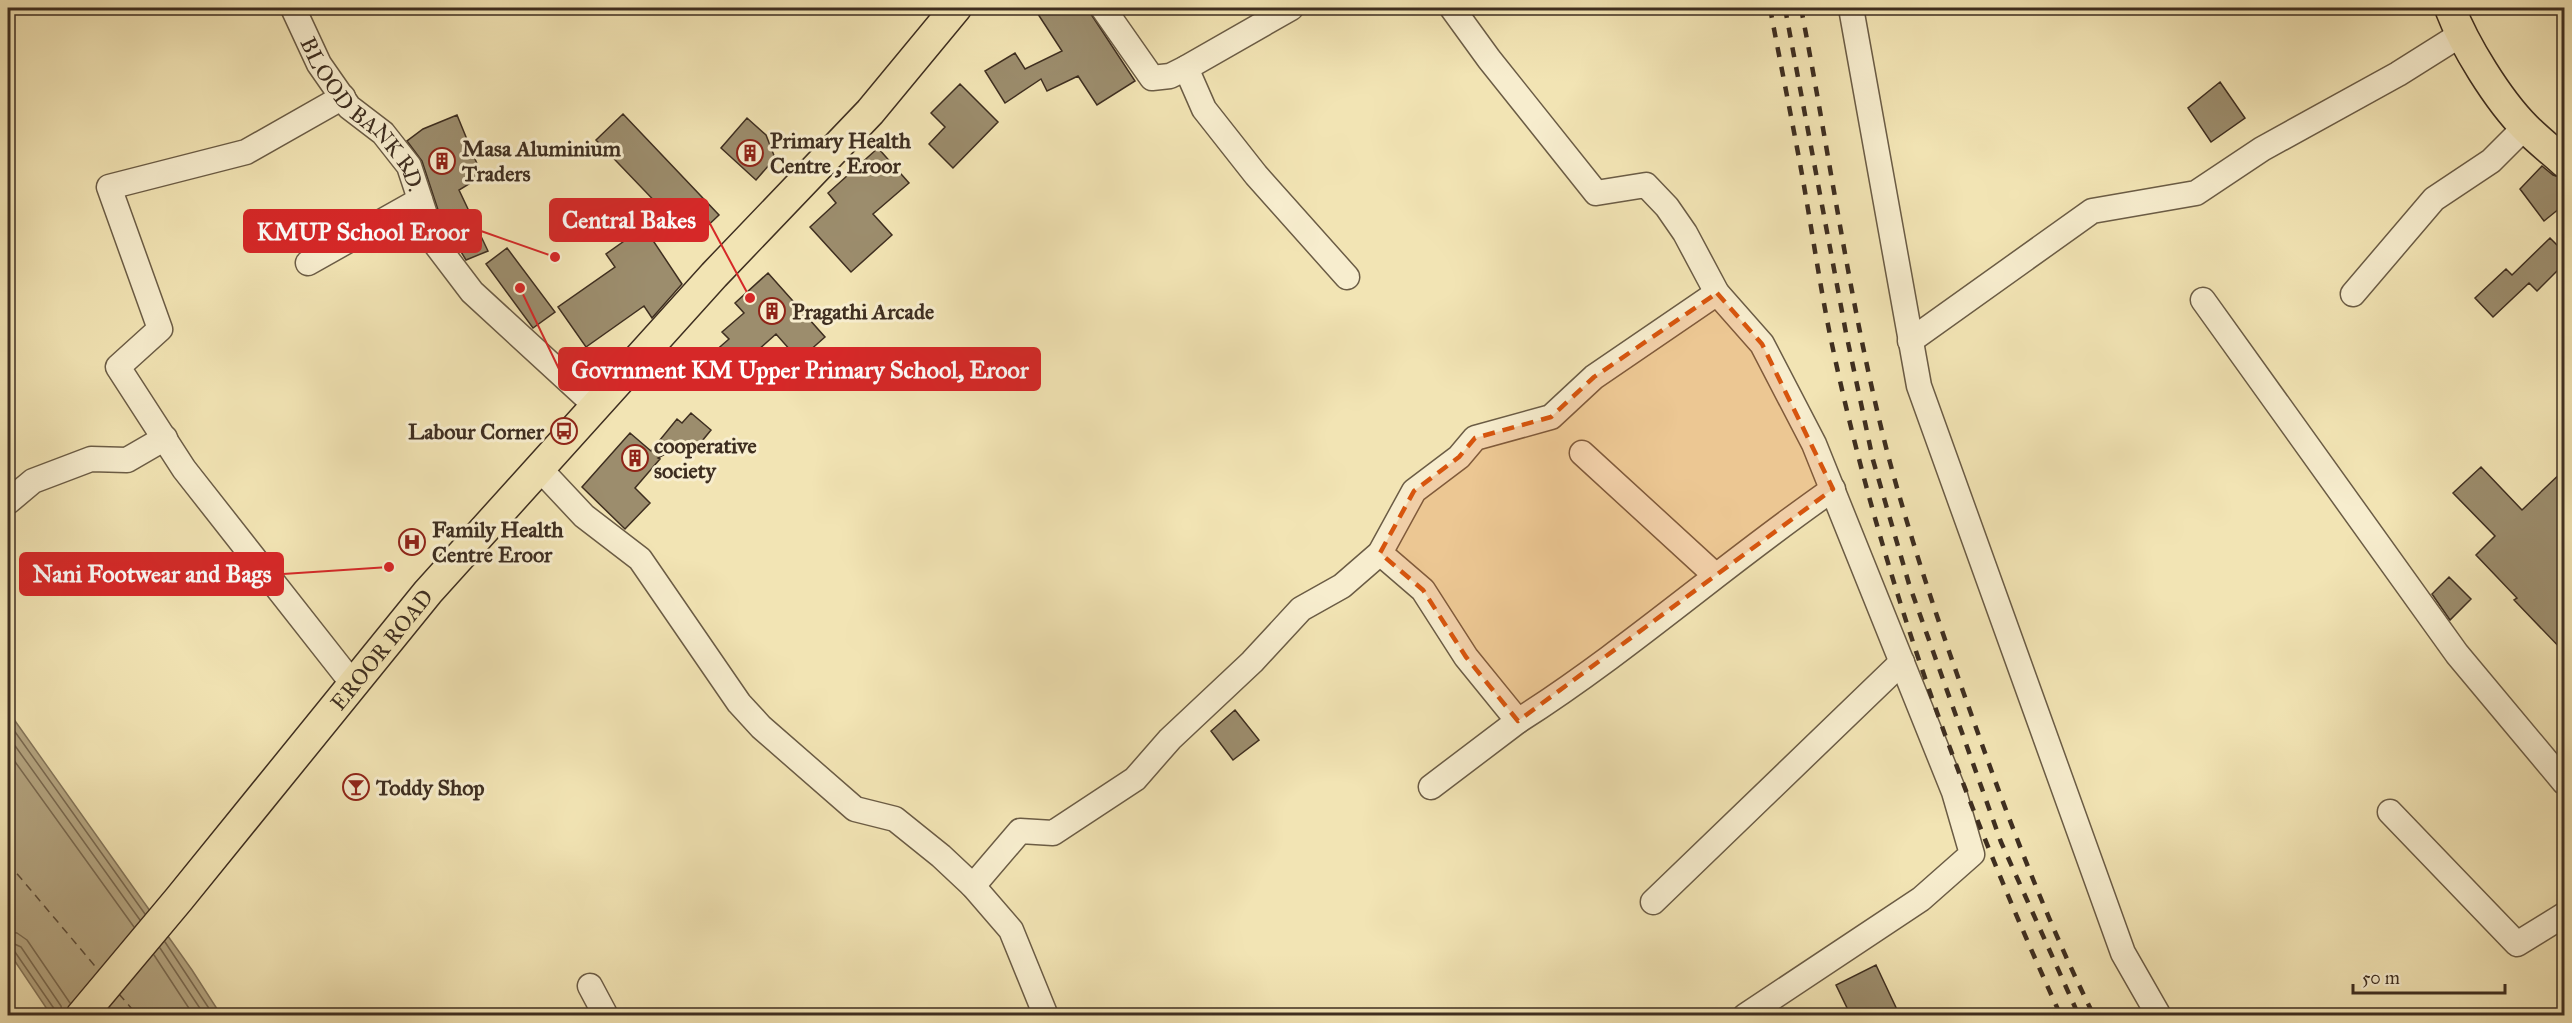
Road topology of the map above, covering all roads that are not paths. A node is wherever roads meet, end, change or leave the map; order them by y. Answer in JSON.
{"nodes":[{"id":1,"x":292,"y":8,"type":"edge"},
{"id":2,"x":956,"y":8,"type":"edge"},
{"id":3,"x":1103,"y":8,"type":"edge"},
{"id":4,"x":1291,"y":8,"type":"edge"},
{"id":5,"x":1452,"y":8,"type":"edge"},
{"id":6,"x":1851,"y":8,"type":"edge"},
{"id":7,"x":2450,"y":8,"type":"edge"},
{"id":8,"x":2460,"y":35,"type":"junction"},
{"id":9,"x":1186,"y":68,"type":"junction"},
{"id":10,"x":343,"y":97,"type":"junction"},
{"id":11,"x":2525,"y":127,"type":"junction"},
{"id":12,"x":2565,"y":162,"type":"edge"},
{"id":13,"x":420,"y":200,"type":"junction"},
{"id":14,"x":308,"y":263,"type":"dead end"},
{"id":15,"x":1347,"y":277,"type":"dead end"},
{"id":16,"x":1718,"y":293,"type":"junction"},
{"id":17,"x":2353,"y":294,"type":"dead end"},
{"id":18,"x":2203,"y":300,"type":"dead end"},
{"id":19,"x":1910,"y":341,"type":"junction"},
{"id":20,"x":596,"y":406,"type":"junction"},
{"id":21,"x":165,"y":438,"type":"junction"},
{"id":22,"x":1581,"y":453,"type":"dead end"},
{"id":23,"x":539,"y":468,"type":"junction"},
{"id":24,"x":1833,"y":489,"type":"junction"},
{"id":25,"x":8,"y":501,"type":"edge"},
{"id":26,"x":1380,"y":553,"type":"junction"},
{"id":27,"x":1715,"y":575,"type":"junction"},
{"id":28,"x":1902,"y":662,"type":"junction"},
{"id":29,"x":353,"y":684,"type":"junction"},
{"id":30,"x":1518,"y":722,"type":"junction"},
{"id":31,"x":2565,"y":782,"type":"edge"},
{"id":32,"x":1431,"y":787,"type":"dead end"},
{"id":33,"x":2390,"y":812,"type":"dead end"},
{"id":34,"x":973,"y":886,"type":"junction"},
{"id":35,"x":1653,"y":902,"type":"dead end"},
{"id":36,"x":2565,"y":915,"type":"edge"},
{"id":37,"x":590,"y":987,"type":"dead end"},
{"id":38,"x":81,"y":1016,"type":"edge"},
{"id":39,"x":606,"y":1016,"type":"edge"},
{"id":40,"x":1047,"y":1016,"type":"edge"},
{"id":41,"x":1745,"y":1016,"type":"edge"},
{"id":42,"x":2159,"y":1016,"type":"edge"}],
"edges":[{"from":1,"to":10,"type":"street","name":"BLOOD BANK RD."},
{"from":2,"to":20,"type":"main road","name":"EROOR ROAD"},
{"from":3,"to":9,"type":"street"},
{"from":4,"to":9,"type":"street"},
{"from":5,"to":16,"type":"street"},
{"from":6,"to":19,"type":"street"},
{"from":7,"to":8,"type":"main road"},
{"from":8,"to":11,"type":"main road"},
{"from":8,"to":19,"type":"street"},
{"from":9,"to":15,"type":"street"},
{"from":10,"to":13,"type":"street","name":"BLOOD BANK RD."},
{"from":10,"to":21,"type":"street"},
{"from":11,"to":12,"type":"main road"},
{"from":11,"to":17,"type":"street"},
{"from":13,"to":14,"type":"street"},
{"from":13,"to":20,"type":"street","name":"BLOOD BANK RD."},
{"from":16,"to":24,"type":"street"},
{"from":16,"to":26,"type":"street"},
{"from":18,"to":31,"type":"street"},
{"from":19,"to":42,"type":"street"},
{"from":20,"to":23,"type":"main road","name":"EROOR ROAD"},
{"from":21,"to":25,"type":"street"},
{"from":21,"to":29,"type":"street"},
{"from":22,"to":27,"type":"street"},
{"from":23,"to":29,"type":"main road","name":"EROOR ROAD"},
{"from":23,"to":34,"type":"street"},
{"from":24,"to":27,"type":"street"},
{"from":24,"to":28,"type":"street"},
{"from":26,"to":30,"type":"street"},
{"from":26,"to":34,"type":"street"},
{"from":27,"to":30,"type":"street"},
{"from":28,"to":35,"type":"street"},
{"from":28,"to":41,"type":"street"},
{"from":29,"to":38,"type":"main road","name":"EROOR ROAD"},
{"from":30,"to":32,"type":"street"},
{"from":33,"to":36,"type":"street"},
{"from":34,"to":40,"type":"street"},
{"from":37,"to":39,"type":"street"}]}
